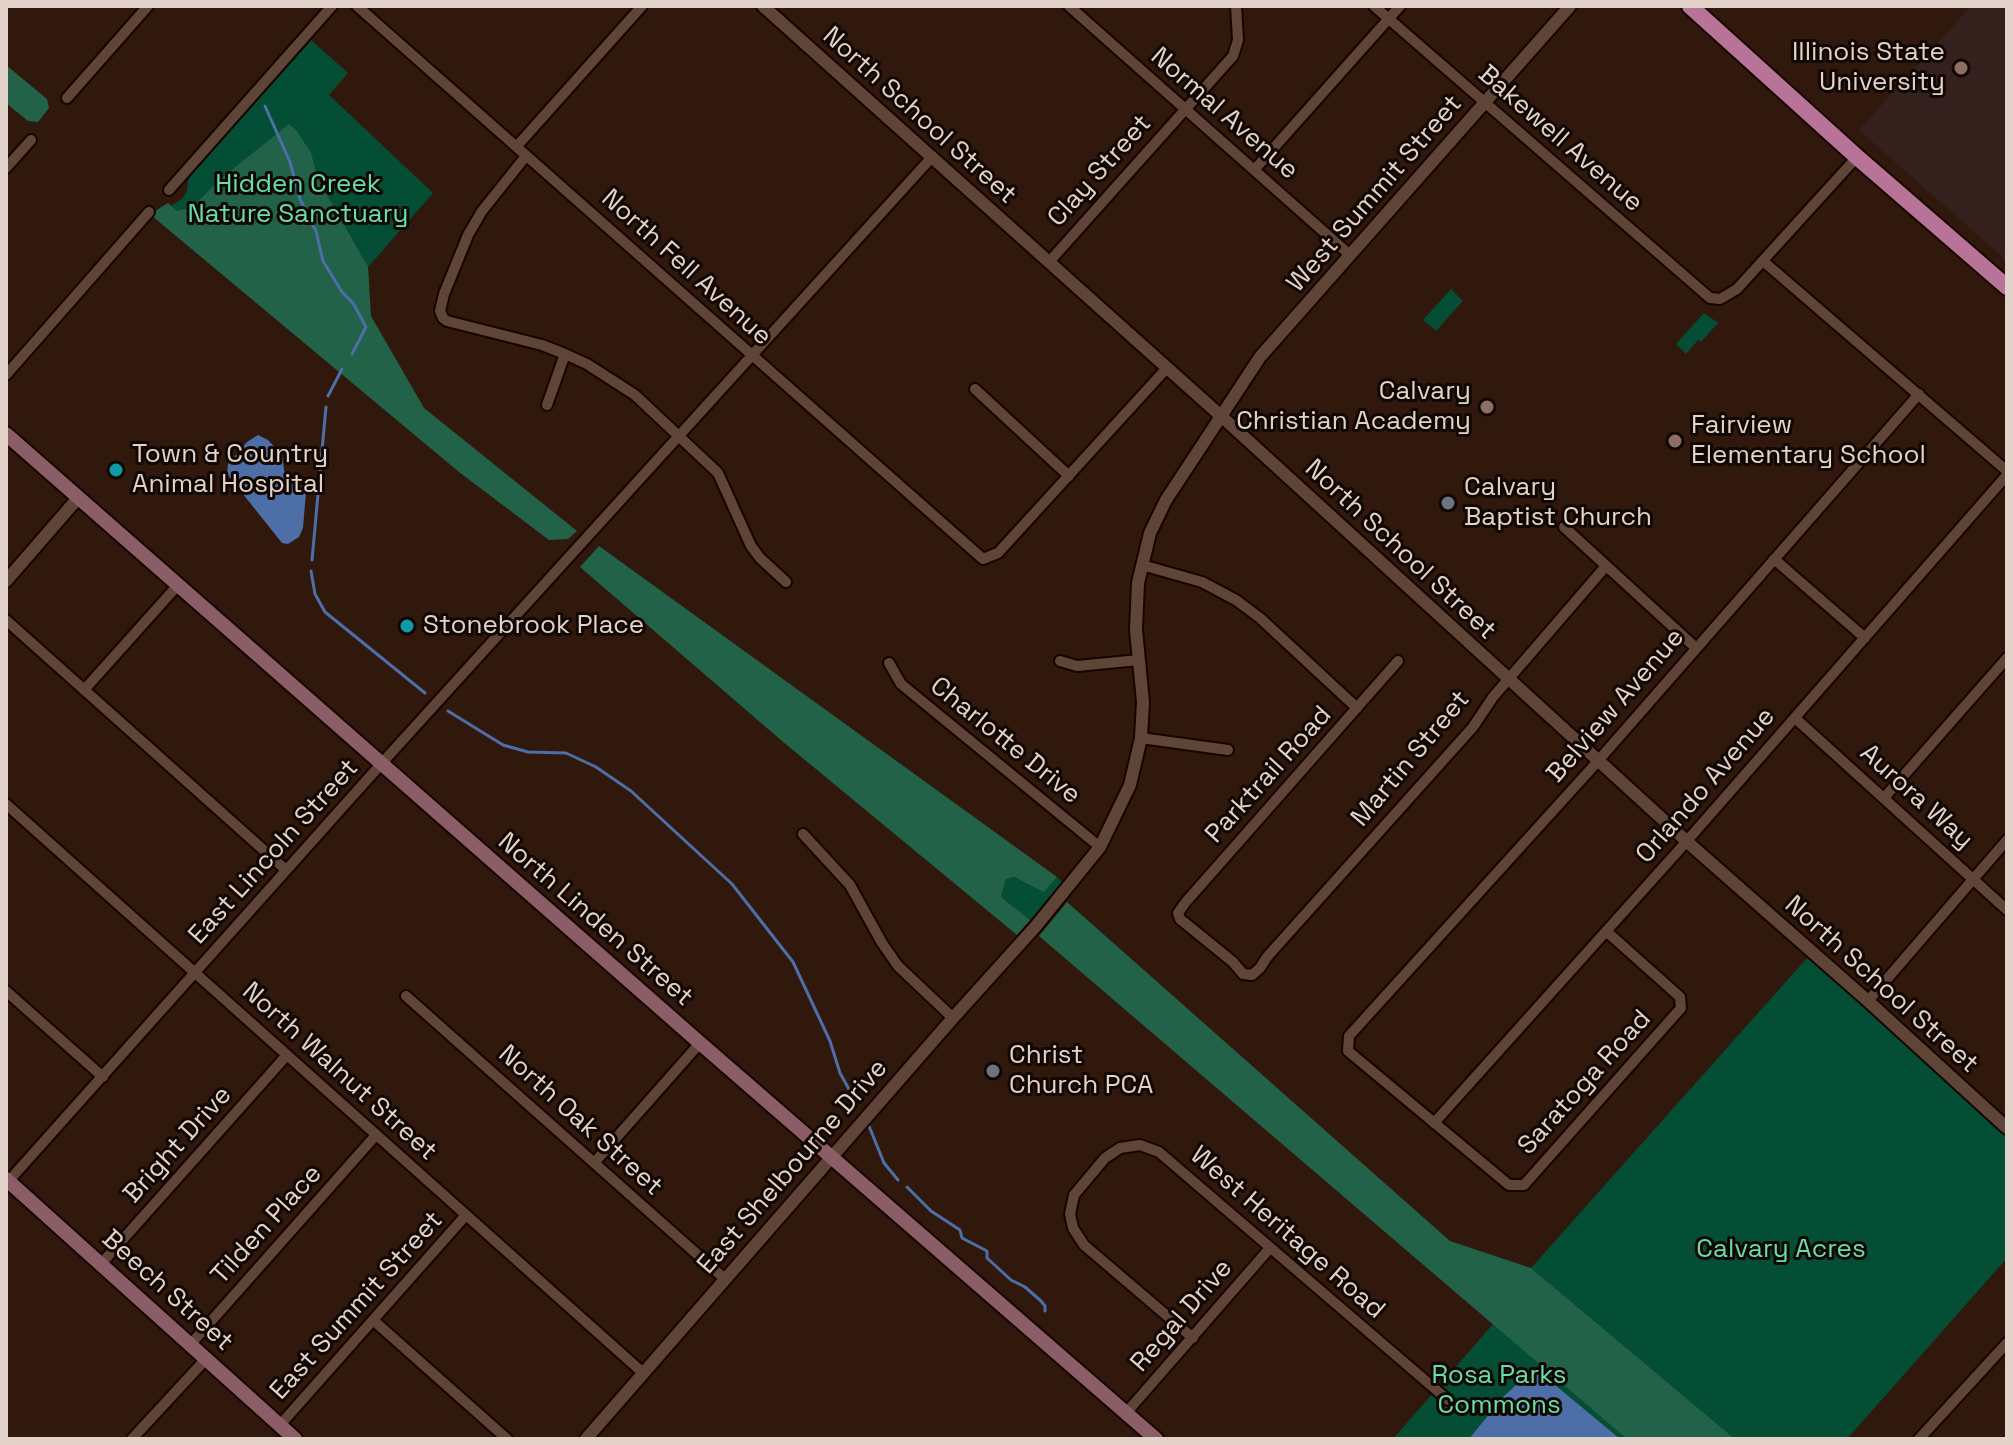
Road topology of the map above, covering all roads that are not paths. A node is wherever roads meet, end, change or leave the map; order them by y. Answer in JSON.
{"nodes":[{"id":1,"x":148,"y":6,"type":"edge"},
{"id":2,"x":332,"y":6,"type":"edge"},
{"id":3,"x":357,"y":6,"type":"edge"},
{"id":4,"x":642,"y":6,"type":"edge"},
{"id":5,"x":763,"y":6,"type":"edge"},
{"id":6,"x":1069,"y":6,"type":"edge"},
{"id":7,"x":1236,"y":6,"type":"edge"},
{"id":8,"x":1374,"y":6,"type":"edge"},
{"id":9,"x":1400,"y":6,"type":"edge"},
{"id":10,"x":1570,"y":6,"type":"edge"},
{"id":11,"x":1690,"y":6,"type":"edge"},
{"id":12,"x":1389,"y":18,"type":"junction"},
{"id":13,"x":67,"y":98,"type":"dead end"},
{"id":14,"x":1485,"y":102,"type":"junction"},
{"id":15,"x":1184,"y":109,"type":"junction"},
{"id":16,"x":31,"y":140,"type":"dead end"},
{"id":17,"x":517,"y":146,"type":"junction"},
{"id":18,"x":526,"y":156,"type":"junction"},
{"id":19,"x":932,"y":157,"type":"junction"},
{"id":20,"x":1857,"y":157,"type":"junction"},
{"id":21,"x":6,"y":168,"type":"edge"},
{"id":22,"x":1255,"y":169,"type":"junction"},
{"id":23,"x":169,"y":190,"type":"dead end"},
{"id":24,"x":149,"y":212,"type":"dead end"},
{"id":25,"x":1350,"y":255,"type":"junction"},
{"id":26,"x":1763,"y":261,"type":"junction"},
{"id":27,"x":1049,"y":262,"type":"junction"},
{"id":28,"x":2007,"y":287,"type":"edge"},
{"id":29,"x":565,"y":354,"type":"junction"},
{"id":30,"x":751,"y":356,"type":"junction"},
{"id":31,"x":1166,"y":369,"type":"junction"},
{"id":32,"x":6,"y":375,"type":"edge"},
{"id":33,"x":975,"y":389,"type":"dead end"},
{"id":34,"x":1919,"y":394,"type":"junction"},
{"id":35,"x":547,"y":405,"type":"dead end"},
{"id":36,"x":1222,"y":417,"type":"junction"},
{"id":37,"x":6,"y":434,"type":"edge"},
{"id":38,"x":680,"y":435,"type":"junction"},
{"id":39,"x":2007,"y":473,"type":"edge"},
{"id":40,"x":1069,"y":476,"type":"junction"},
{"id":41,"x":78,"y":498,"type":"junction"},
{"id":42,"x":1564,"y":527,"type":"dead end"},
{"id":43,"x":1774,"y":559,"type":"junction"},
{"id":44,"x":1142,"y":565,"type":"junction"},
{"id":45,"x":1606,"y":566,"type":"junction"},
{"id":46,"x":6,"y":581,"type":"edge"},
{"id":47,"x":786,"y":582,"type":"dead end"},
{"id":48,"x":178,"y":585,"type":"junction"},
{"id":49,"x":6,"y":620,"type":"edge"},
{"id":50,"x":1865,"y":638,"type":"junction"},
{"id":51,"x":1696,"y":648,"type":"junction"},
{"id":52,"x":2007,"y":658,"type":"edge"},
{"id":53,"x":1139,"y":660,"type":"junction"},
{"id":54,"x":1060,"y":661,"type":"dead end"},
{"id":55,"x":1398,"y":661,"type":"dead end"},
{"id":56,"x":889,"y":663,"type":"dead end"},
{"id":57,"x":1509,"y":679,"type":"junction"},
{"id":58,"x":84,"y":690,"type":"junction"},
{"id":59,"x":1357,"y":708,"type":"junction"},
{"id":60,"x":1795,"y":718,"type":"junction"},
{"id":61,"x":1141,"y":738,"type":"junction"},
{"id":62,"x":1228,"y":750,"type":"dead end"},
{"id":63,"x":1598,"y":760,"type":"junction"},
{"id":64,"x":382,"y":763,"type":"junction"},
{"id":65,"x":1884,"y":798,"type":"junction"},
{"id":66,"x":6,"y":804,"type":"edge"},
{"id":67,"x":803,"y":834,"type":"dead end"},
{"id":68,"x":2007,"y":840,"type":"edge"},
{"id":69,"x":1686,"y":841,"type":"junction"},
{"id":70,"x":1100,"y":847,"type":"junction"},
{"id":71,"x":286,"y":870,"type":"junction"},
{"id":72,"x":1973,"y":879,"type":"junction"},
{"id":73,"x":2007,"y":910,"type":"edge"},
{"id":74,"x":1180,"y":919,"type":"joint"},
{"id":75,"x":1606,"y":931,"type":"junction"},
{"id":76,"x":195,"y":973,"type":"junction"},
{"id":77,"x":6,"y":991,"type":"edge"},
{"id":78,"x":406,"y":996,"type":"dead end"},
{"id":79,"x":1868,"y":1001,"type":"junction"},
{"id":80,"x":953,"y":1018,"type":"junction"},
{"id":81,"x":700,"y":1043,"type":"junction"},
{"id":82,"x":287,"y":1055,"type":"junction"},
{"id":83,"x":103,"y":1077,"type":"junction"},
{"id":84,"x":1434,"y":1123,"type":"junction"},
{"id":85,"x":2007,"y":1128,"type":"edge"},
{"id":86,"x":376,"y":1135,"type":"junction"},
{"id":87,"x":831,"y":1158,"type":"junction"},
{"id":88,"x":594,"y":1163,"type":"junction"},
{"id":89,"x":7,"y":1181,"type":"edge"},
{"id":90,"x":466,"y":1215,"type":"junction"},
{"id":91,"x":1270,"y":1248,"type":"junction"},
{"id":92,"x":101,"y":1264,"type":"junction"},
{"id":93,"x":725,"y":1279,"type":"junction"},
{"id":94,"x":373,"y":1320,"type":"junction"},
{"id":95,"x":1193,"y":1338,"type":"junction"},
{"id":96,"x":2007,"y":1343,"type":"edge"},
{"id":97,"x":190,"y":1345,"type":"junction"},
{"id":98,"x":206,"y":1359,"type":"junction"},
{"id":99,"x":642,"y":1372,"type":"junction"},
{"id":100,"x":1448,"y":1400,"type":"dead end"},
{"id":101,"x":1126,"y":1413,"type":"junction"},
{"id":102,"x":280,"y":1425,"type":"junction"},
{"id":103,"x":132,"y":1439,"type":"edge"},
{"id":104,"x":295,"y":1439,"type":"edge"},
{"id":105,"x":507,"y":1439,"type":"edge"},
{"id":106,"x":586,"y":1439,"type":"edge"},
{"id":107,"x":1156,"y":1439,"type":"edge"},
{"id":108,"x":1919,"y":1439,"type":"edge"}],
"edges":[{"from":1,"to":13,"type":"street"},
{"from":2,"to":23,"type":"street"},
{"from":3,"to":17,"type":"street","name":"North Fell Avenue"},
{"from":4,"to":17,"type":"street"},
{"from":5,"to":19,"type":"street","name":"North School Street"},
{"from":6,"to":15,"type":"street","name":"Normal Avenue"},
{"from":7,"to":15,"type":"street","name":"Clay Street"},
{"from":8,"to":12,"type":"street","name":"Bakewell Avenue"},
{"from":9,"to":12,"type":"street"},
{"from":10,"to":14,"type":"street","name":"West Summit Street"},
{"from":11,"to":20,"type":"main road"},
{"from":12,"to":14,"type":"street","name":"Bakewell Avenue"},
{"from":12,"to":22,"type":"street"},
{"from":14,"to":25,"type":"street","name":"West Summit Street"},
{"from":14,"to":26,"type":"street","name":"Bakewell Avenue"},
{"from":15,"to":22,"type":"street","name":"Normal Avenue"},
{"from":15,"to":27,"type":"street","name":"Clay Street"},
{"from":16,"to":21,"type":"street"},
{"from":17,"to":18,"type":"street","name":"North Fell Avenue"},
{"from":18,"to":29,"type":"street"},
{"from":18,"to":30,"type":"street","name":"North Fell Avenue"},
{"from":19,"to":27,"type":"street","name":"North School Street"},
{"from":19,"to":30,"type":"street","name":"East Lincoln Street"},
{"from":20,"to":26,"type":"street"},
{"from":20,"to":28,"type":"main road"},
{"from":22,"to":25,"type":"street","name":"Normal Avenue"},
{"from":24,"to":32,"type":"street"},
{"from":25,"to":36,"type":"street","name":"West Summit Street"},
{"from":26,"to":34,"type":"street"},
{"from":27,"to":31,"type":"street","name":"North School Street"},
{"from":29,"to":35,"type":"street"},
{"from":29,"to":38,"type":"street"},
{"from":30,"to":38,"type":"street","name":"East Lincoln Street"},
{"from":30,"to":40,"type":"street","name":"North Fell Avenue"},
{"from":31,"to":36,"type":"street","name":"North School Street"},
{"from":31,"to":40,"type":"street"},
{"from":33,"to":40,"type":"street"},
{"from":34,"to":39,"type":"street"},
{"from":34,"to":43,"type":"street","name":"Belview Avenue"},
{"from":36,"to":44,"type":"street","name":"West Summit Street"},
{"from":36,"to":57,"type":"street","name":"North School Street"},
{"from":37,"to":41,"type":"main road","name":"North Linden Street"},
{"from":38,"to":47,"type":"street"},
{"from":38,"to":64,"type":"street","name":"East Lincoln Street"},
{"from":39,"to":50,"type":"street","name":"Orlando Avenue"},
{"from":41,"to":46,"type":"street"},
{"from":41,"to":48,"type":"main road","name":"North Linden Street"},
{"from":42,"to":45,"type":"street"},
{"from":43,"to":50,"type":"street"},
{"from":43,"to":51,"type":"street","name":"Belview Avenue"},
{"from":44,"to":53,"type":"street","name":"West Summit Street"},
{"from":44,"to":59,"type":"street"},
{"from":45,"to":51,"type":"street"},
{"from":45,"to":57,"type":"street","name":"Martin Street"},
{"from":48,"to":58,"type":"street"},
{"from":48,"to":64,"type":"main road","name":"North Linden Street"},
{"from":49,"to":58,"type":"street"},
{"from":50,"to":60,"type":"street","name":"Orlando Avenue"},
{"from":51,"to":63,"type":"street","name":"Belview Avenue"},
{"from":52,"to":65,"type":"street"},
{"from":53,"to":54,"type":"street"},
{"from":53,"to":61,"type":"street","name":"East Shelbourne Drive"},
{"from":55,"to":59,"type":"street","name":"Parktrail Road"},
{"from":56,"to":70,"type":"street","name":"Charlotte Drive"},
{"from":57,"to":63,"type":"street","name":"North School Street"},
{"from":57,"to":74,"type":"street","name":"Martin Street"},
{"from":58,"to":71,"type":"street"},
{"from":59,"to":74,"type":"street","name":"Parktrail Road"},
{"from":60,"to":65,"type":"street","name":"Aurora Way"},
{"from":60,"to":69,"type":"street","name":"Orlando Avenue"},
{"from":61,"to":62,"type":"street"},
{"from":61,"to":70,"type":"street","name":"East Shelbourne Drive"},
{"from":63,"to":69,"type":"street","name":"North School Street"},
{"from":63,"to":84,"type":"street","name":"Belview Avenue"},
{"from":64,"to":71,"type":"street","name":"East Lincoln Street"},
{"from":64,"to":81,"type":"main road","name":"North Linden Street"},
{"from":65,"to":72,"type":"street","name":"Aurora Way"},
{"from":66,"to":76,"type":"street","name":"North Walnut Street"},
{"from":67,"to":80,"type":"street"},
{"from":68,"to":72,"type":"street"},
{"from":69,"to":75,"type":"street","name":"Orlando Avenue"},
{"from":69,"to":79,"type":"street","name":"North School Street"},
{"from":70,"to":80,"type":"street","name":"East Shelbourne Drive"},
{"from":71,"to":76,"type":"street","name":"East Lincoln Street"},
{"from":72,"to":73,"type":"street","name":"Aurora Way"},
{"from":72,"to":79,"type":"street"},
{"from":75,"to":84,"type":"street","name":"Orlando Avenue"},
{"from":75,"to":84,"type":"street","name":"Saratoga Road"},
{"from":76,"to":82,"type":"street","name":"North Walnut Street"},
{"from":76,"to":83,"type":"street","name":"East Lincoln Street"},
{"from":77,"to":83,"type":"street"},
{"from":78,"to":88,"type":"street","name":"North Oak Street"},
{"from":79,"to":85,"type":"street","name":"North School Street"},
{"from":80,"to":87,"type":"street","name":"East Shelbourne Drive"},
{"from":81,"to":87,"type":"main road","name":"North Linden Street"},
{"from":81,"to":88,"type":"street"},
{"from":82,"to":86,"type":"street","name":"North Walnut Street"},
{"from":82,"to":92,"type":"street","name":"Bright Drive"},
{"from":83,"to":89,"type":"street","name":"East Lincoln Street"},
{"from":86,"to":90,"type":"street","name":"North Walnut Street"},
{"from":86,"to":97,"type":"street","name":"Tilden Place"},
{"from":87,"to":93,"type":"street","name":"East Shelbourne Drive"},
{"from":87,"to":101,"type":"main road","name":"North Linden Street"},
{"from":88,"to":93,"type":"street","name":"North Oak Street"},
{"from":89,"to":92,"type":"main road","name":"Beech Street"},
{"from":90,"to":94,"type":"street","name":"East Summit Street"},
{"from":90,"to":99,"type":"street","name":"North Walnut Street"},
{"from":91,"to":95,"type":"street","name":"Regal Drive"},
{"from":91,"to":95,"type":"street","name":"West Heritage Road"},
{"from":91,"to":100,"type":"street","name":"West Heritage Road"},
{"from":92,"to":97,"type":"main road","name":"Beech Street"},
{"from":93,"to":99,"type":"street","name":"East Shelbourne Drive"},
{"from":94,"to":102,"type":"street","name":"East Summit Street"},
{"from":94,"to":105,"type":"street"},
{"from":95,"to":101,"type":"street","name":"Regal Drive"},
{"from":96,"to":108,"type":"street"},
{"from":97,"to":98,"type":"main road","name":"Beech Street"},
{"from":98,"to":102,"type":"main road","name":"Beech Street"},
{"from":98,"to":103,"type":"street"},
{"from":99,"to":106,"type":"street","name":"East Shelbourne Drive"},
{"from":101,"to":107,"type":"main road","name":"North Linden Street"},
{"from":102,"to":104,"type":"main road","name":"Beech Street"}]}
